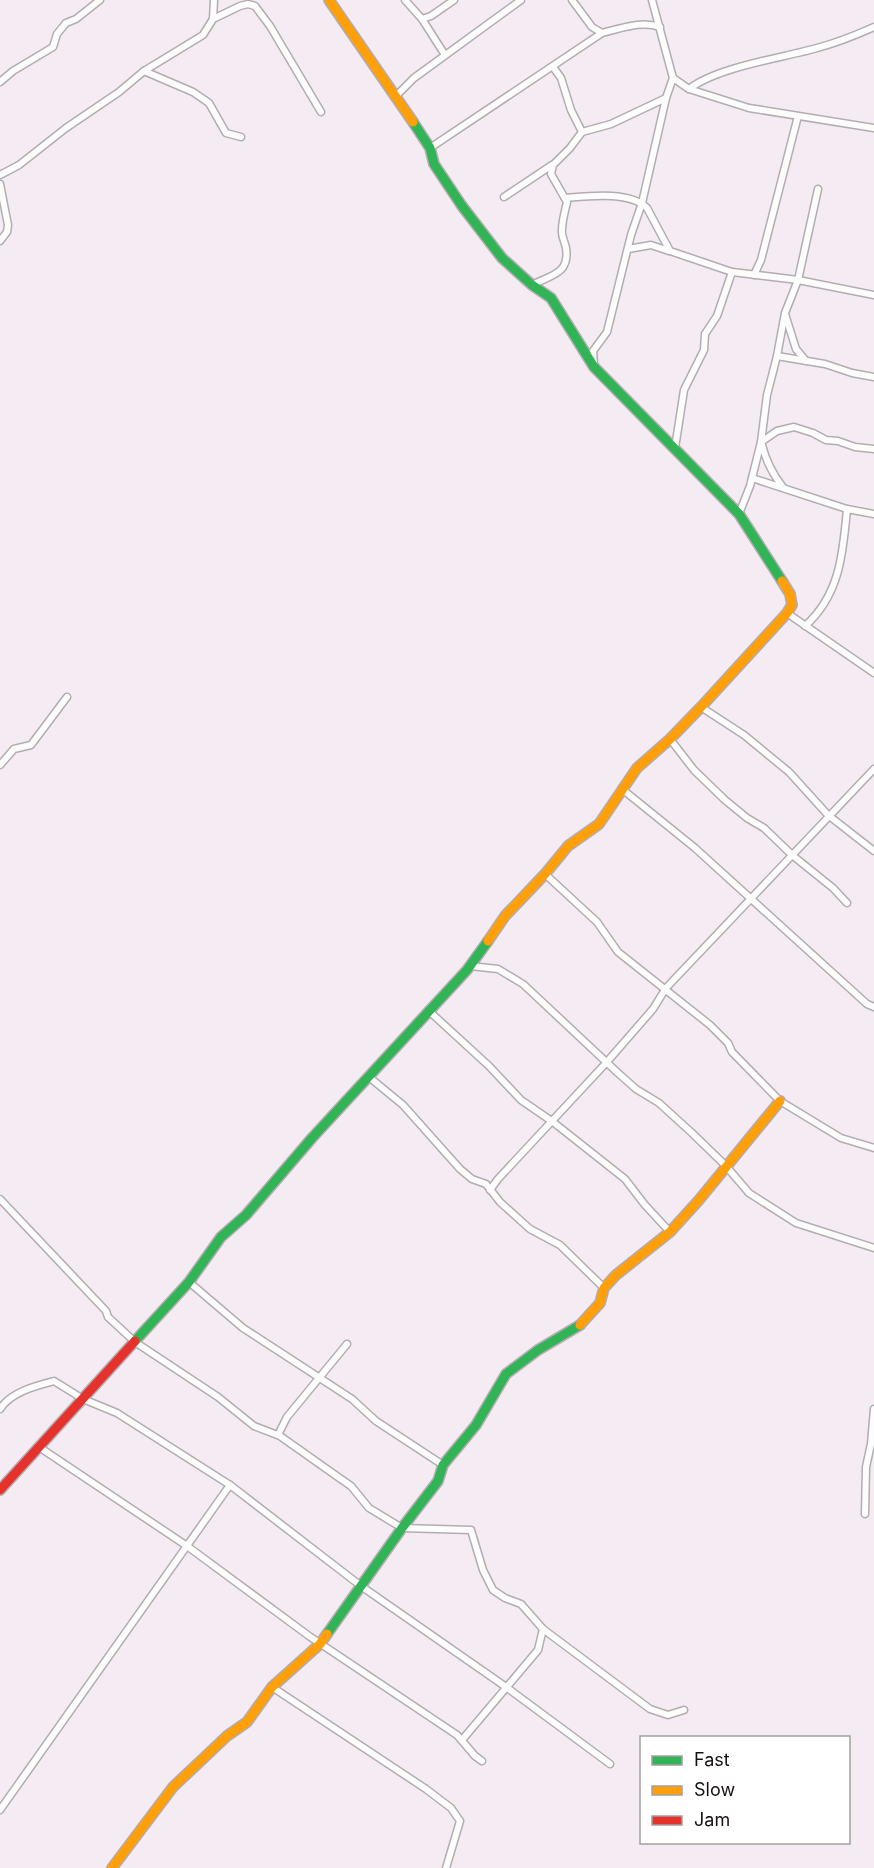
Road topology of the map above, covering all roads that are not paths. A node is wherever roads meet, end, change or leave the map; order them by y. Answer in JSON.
{"nodes":[{"id":1,"x":100,"y":0,"type":"edge"},
{"id":2,"x":214,"y":0,"type":"edge"},
{"id":3,"x":329,"y":0,"type":"edge"},
{"id":4,"x":405,"y":0,"type":"edge"},
{"id":5,"x":454,"y":0,"type":"edge"},
{"id":6,"x":521,"y":0,"type":"edge"},
{"id":7,"x":572,"y":0,"type":"edge"},
{"id":8,"x":652,"y":0,"type":"edge"},
{"id":9,"x":213,"y":19,"type":"junction"},
{"id":10,"x":422,"y":20,"type":"junction"},
{"id":11,"x":660,"y":27,"type":"junction"},
{"id":12,"x":874,"y":27,"type":"edge"},
{"id":13,"x":602,"y":33,"type":"junction"},
{"id":14,"x":445,"y":55,"type":"junction"},
{"id":15,"x":553,"y":67,"type":"junction"},
{"id":16,"x":144,"y":71,"type":"junction"},
{"id":17,"x":673,"y":78,"type":"junction"},
{"id":18,"x":0,"y":82,"type":"edge"},
{"id":19,"x":690,"y":89,"type":"junction"},
{"id":20,"x":395,"y":96,"type":"junction"},
{"id":21,"x":666,"y":98,"type":"junction"},
{"id":22,"x":321,"y":112,"type":"dead end"},
{"id":23,"x":798,"y":116,"type":"junction"},
{"id":24,"x":874,"y":128,"type":"edge"},
{"id":25,"x":582,"y":132,"type":"junction"},
{"id":26,"x":241,"y":137,"type":"dead end"},
{"id":27,"x":430,"y":147,"type":"junction"},
{"id":28,"x":552,"y":165,"type":"junction"},
{"id":29,"x":0,"y":175,"type":"edge"},
{"id":30,"x":0,"y":184,"type":"edge"},
{"id":31,"x":818,"y":189,"type":"dead end"},
{"id":32,"x":504,"y":197,"type":"dead end"},
{"id":33,"x":566,"y":198,"type":"junction"},
{"id":34,"x":642,"y":203,"type":"junction"},
{"id":35,"x":0,"y":241,"type":"edge"},
{"id":36,"x":628,"y":249,"type":"junction"},
{"id":37,"x":670,"y":251,"type":"junction"},
{"id":38,"x":732,"y":272,"type":"junction"},
{"id":39,"x":754,"y":275,"type":"junction"},
{"id":40,"x":798,"y":280,"type":"junction"},
{"id":41,"x":532,"y":285,"type":"junction"},
{"id":42,"x":874,"y":295,"type":"edge"},
{"id":43,"x":785,"y":313,"type":"junction"},
{"id":44,"x":777,"y":356,"type":"junction"},
{"id":45,"x":807,"y":361,"type":"junction"},
{"id":46,"x":594,"y":367,"type":"junction"},
{"id":47,"x":874,"y":377,"type":"edge"},
{"id":48,"x":762,"y":442,"type":"junction"},
{"id":49,"x":675,"y":448,"type":"junction"},
{"id":50,"x":874,"y":449,"type":"edge"},
{"id":51,"x":752,"y":478,"type":"junction"},
{"id":52,"x":782,"y":486,"type":"junction"},
{"id":53,"x":847,"y":509,"type":"junction"},
{"id":54,"x":739,"y":514,"type":"junction"},
{"id":55,"x":874,"y":514,"type":"edge"},
{"id":56,"x":787,"y":613,"type":"junction"},
{"id":57,"x":805,"y":626,"type":"junction"},
{"id":58,"x":874,"y":673,"type":"edge"},
{"id":59,"x":67,"y":697,"type":"dead end"},
{"id":60,"x":701,"y":707,"type":"junction"},
{"id":61,"x":670,"y":739,"type":"junction"},
{"id":62,"x":0,"y":765,"type":"edge"},
{"id":63,"x":874,"y":768,"type":"edge"},
{"id":64,"x":622,"y":789,"type":"junction"},
{"id":65,"x":828,"y":815,"type":"junction"},
{"id":66,"x":874,"y":851,"type":"edge"},
{"id":67,"x":792,"y":855,"type":"junction"},
{"id":68,"x":545,"y":874,"type":"junction"},
{"id":69,"x":750,"y":898,"type":"junction"},
{"id":70,"x":847,"y":903,"type":"dead end"},
{"id":71,"x":470,"y":966,"type":"junction"},
{"id":72,"x":666,"y":988,"type":"junction"},
{"id":73,"x":874,"y":1007,"type":"edge"},
{"id":74,"x":429,"y":1011,"type":"junction"},
{"id":75,"x":606,"y":1063,"type":"junction"},
{"id":76,"x":369,"y":1077,"type":"junction"},
{"id":77,"x":780,"y":1101,"type":"junction"},
{"id":78,"x":553,"y":1122,"type":"junction"},
{"id":79,"x":874,"y":1148,"type":"edge"},
{"id":80,"x":726,"y":1166,"type":"junction"},
{"id":81,"x":490,"y":1190,"type":"junction"},
{"id":82,"x":0,"y":1199,"type":"edge"},
{"id":83,"x":670,"y":1232,"type":"junction"},
{"id":84,"x":874,"y":1248,"type":"edge"},
{"id":85,"x":189,"y":1282,"type":"junction"},
{"id":86,"x":604,"y":1288,"type":"junction"},
{"id":87,"x":135,"y":1342,"type":"junction"},
{"id":88,"x":347,"y":1344,"type":"dead end"},
{"id":89,"x":319,"y":1377,"type":"junction"},
{"id":90,"x":83,"y":1399,"type":"junction"},
{"id":91,"x":0,"y":1409,"type":"edge"},
{"id":92,"x":874,"y":1409,"type":"edge"},
{"id":93,"x":278,"y":1435,"type":"junction"},
{"id":94,"x":39,"y":1447,"type":"junction"},
{"id":95,"x":443,"y":1465,"type":"junction"},
{"id":96,"x":230,"y":1485,"type":"junction"},
{"id":97,"x":0,"y":1491,"type":"edge"},
{"id":98,"x":865,"y":1514,"type":"dead end"},
{"id":99,"x":402,"y":1528,"type":"junction"},
{"id":100,"x":187,"y":1546,"type":"junction"},
{"id":101,"x":361,"y":1587,"type":"junction"},
{"id":102,"x":543,"y":1629,"type":"junction"},
{"id":103,"x":320,"y":1644,"type":"junction"},
{"id":104,"x":506,"y":1687,"type":"junction"},
{"id":105,"x":272,"y":1688,"type":"junction"},
{"id":106,"x":684,"y":1710,"type":"dead end"},
{"id":107,"x":462,"y":1740,"type":"junction"},
{"id":108,"x":482,"y":1761,"type":"dead end"},
{"id":109,"x":610,"y":1764,"type":"dead end"},
{"id":110,"x":0,"y":1810,"type":"edge"},
{"id":111,"x":112,"y":1868,"type":"edge"},
{"id":112,"x":446,"y":1868,"type":"edge"}],
"edges":[{"from":1,"to":18,"type":"street"},
{"from":2,"to":9,"type":"street"},
{"from":3,"to":20,"type":"street"},
{"from":4,"to":10,"type":"street"},
{"from":5,"to":10,"type":"street"},
{"from":6,"to":14,"type":"street"},
{"from":7,"to":13,"type":"street"},
{"from":8,"to":11,"type":"street"},
{"from":9,"to":16,"type":"street"},
{"from":9,"to":22,"type":"street"},
{"from":10,"to":14,"type":"street"},
{"from":11,"to":13,"type":"street"},
{"from":11,"to":17,"type":"street"},
{"from":12,"to":19,"type":"street"},
{"from":13,"to":15,"type":"street"},
{"from":14,"to":20,"type":"street"},
{"from":15,"to":25,"type":"street"},
{"from":15,"to":27,"type":"street"},
{"from":16,"to":26,"type":"street"},
{"from":16,"to":29,"type":"street"},
{"from":17,"to":19,"type":"street"},
{"from":17,"to":21,"type":"street"},
{"from":19,"to":23,"type":"street"},
{"from":20,"to":27,"type":"street"},
{"from":21,"to":25,"type":"street"},
{"from":21,"to":34,"type":"street"},
{"from":23,"to":24,"type":"street"},
{"from":23,"to":39,"type":"street"},
{"from":25,"to":28,"type":"street"},
{"from":27,"to":41,"type":"street"},
{"from":28,"to":32,"type":"street"},
{"from":28,"to":33,"type":"street"},
{"from":30,"to":35,"type":"street"},
{"from":31,"to":40,"type":"street"},
{"from":33,"to":34,"type":"street"},
{"from":33,"to":41,"type":"street"},
{"from":34,"to":36,"type":"street"},
{"from":34,"to":37,"type":"street"},
{"from":36,"to":37,"type":"street"},
{"from":36,"to":46,"type":"street"},
{"from":37,"to":38,"type":"street"},
{"from":38,"to":39,"type":"street"},
{"from":38,"to":49,"type":"street"},
{"from":39,"to":40,"type":"street"},
{"from":40,"to":42,"type":"street"},
{"from":40,"to":43,"type":"street"},
{"from":41,"to":46,"type":"street"},
{"from":43,"to":44,"type":"street"},
{"from":43,"to":45,"type":"street"},
{"from":44,"to":45,"type":"street"},
{"from":44,"to":48,"type":"street"},
{"from":45,"to":47,"type":"street"},
{"from":46,"to":49,"type":"street"},
{"from":48,"to":50,"type":"street"},
{"from":48,"to":51,"type":"street"},
{"from":48,"to":52,"type":"street"},
{"from":49,"to":54,"type":"street"},
{"from":51,"to":52,"type":"street"},
{"from":51,"to":54,"type":"street"},
{"from":52,"to":53,"type":"street"},
{"from":53,"to":55,"type":"street"},
{"from":53,"to":57,"type":"street"},
{"from":54,"to":56,"type":"street"},
{"from":56,"to":57,"type":"street"},
{"from":56,"to":60,"type":"street"},
{"from":57,"to":58,"type":"street"},
{"from":59,"to":62,"type":"street"},
{"from":60,"to":61,"type":"street"},
{"from":60,"to":65,"type":"street"},
{"from":61,"to":64,"type":"street"},
{"from":61,"to":67,"type":"street"},
{"from":63,"to":65,"type":"street"},
{"from":64,"to":68,"type":"street"},
{"from":64,"to":69,"type":"street"},
{"from":65,"to":66,"type":"street"},
{"from":65,"to":67,"type":"street"},
{"from":67,"to":69,"type":"street"},
{"from":67,"to":70,"type":"street"},
{"from":68,"to":71,"type":"street"},
{"from":68,"to":72,"type":"street"},
{"from":69,"to":72,"type":"street"},
{"from":69,"to":73,"type":"street"},
{"from":71,"to":74,"type":"street"},
{"from":71,"to":75,"type":"street"},
{"from":72,"to":75,"type":"street"},
{"from":72,"to":77,"type":"street"},
{"from":74,"to":76,"type":"street"},
{"from":74,"to":78,"type":"street"},
{"from":75,"to":78,"type":"street"},
{"from":75,"to":80,"type":"street"},
{"from":76,"to":81,"type":"street"},
{"from":76,"to":85,"type":"street"},
{"from":77,"to":79,"type":"street"},
{"from":77,"to":80,"type":"street"},
{"from":78,"to":81,"type":"street"},
{"from":78,"to":83,"type":"street"},
{"from":80,"to":83,"type":"street"},
{"from":80,"to":84,"type":"street"},
{"from":81,"to":86,"type":"street"},
{"from":82,"to":87,"type":"street"},
{"from":83,"to":86,"type":"street"},
{"from":85,"to":87,"type":"street"},
{"from":85,"to":89,"type":"street"},
{"from":86,"to":95,"type":"street"},
{"from":87,"to":90,"type":"street"},
{"from":87,"to":93,"type":"street"},
{"from":88,"to":89,"type":"street"},
{"from":89,"to":93,"type":"street"},
{"from":89,"to":95,"type":"street"},
{"from":90,"to":91,"type":"street"},
{"from":90,"to":94,"type":"street"},
{"from":90,"to":96,"type":"street"},
{"from":92,"to":98,"type":"street"},
{"from":93,"to":99,"type":"street"},
{"from":94,"to":97,"type":"street"},
{"from":94,"to":100,"type":"street"},
{"from":95,"to":99,"type":"street"},
{"from":96,"to":100,"type":"street"},
{"from":96,"to":101,"type":"street"},
{"from":99,"to":101,"type":"street"},
{"from":99,"to":102,"type":"street"},
{"from":100,"to":103,"type":"street"},
{"from":100,"to":110,"type":"street"},
{"from":101,"to":103,"type":"street"},
{"from":101,"to":104,"type":"street"},
{"from":102,"to":104,"type":"street"},
{"from":102,"to":106,"type":"street"},
{"from":103,"to":105,"type":"street"},
{"from":103,"to":107,"type":"street"},
{"from":104,"to":107,"type":"street"},
{"from":104,"to":109,"type":"street"},
{"from":105,"to":111,"type":"street"},
{"from":105,"to":112,"type":"street"},
{"from":107,"to":108,"type":"street"}]}
